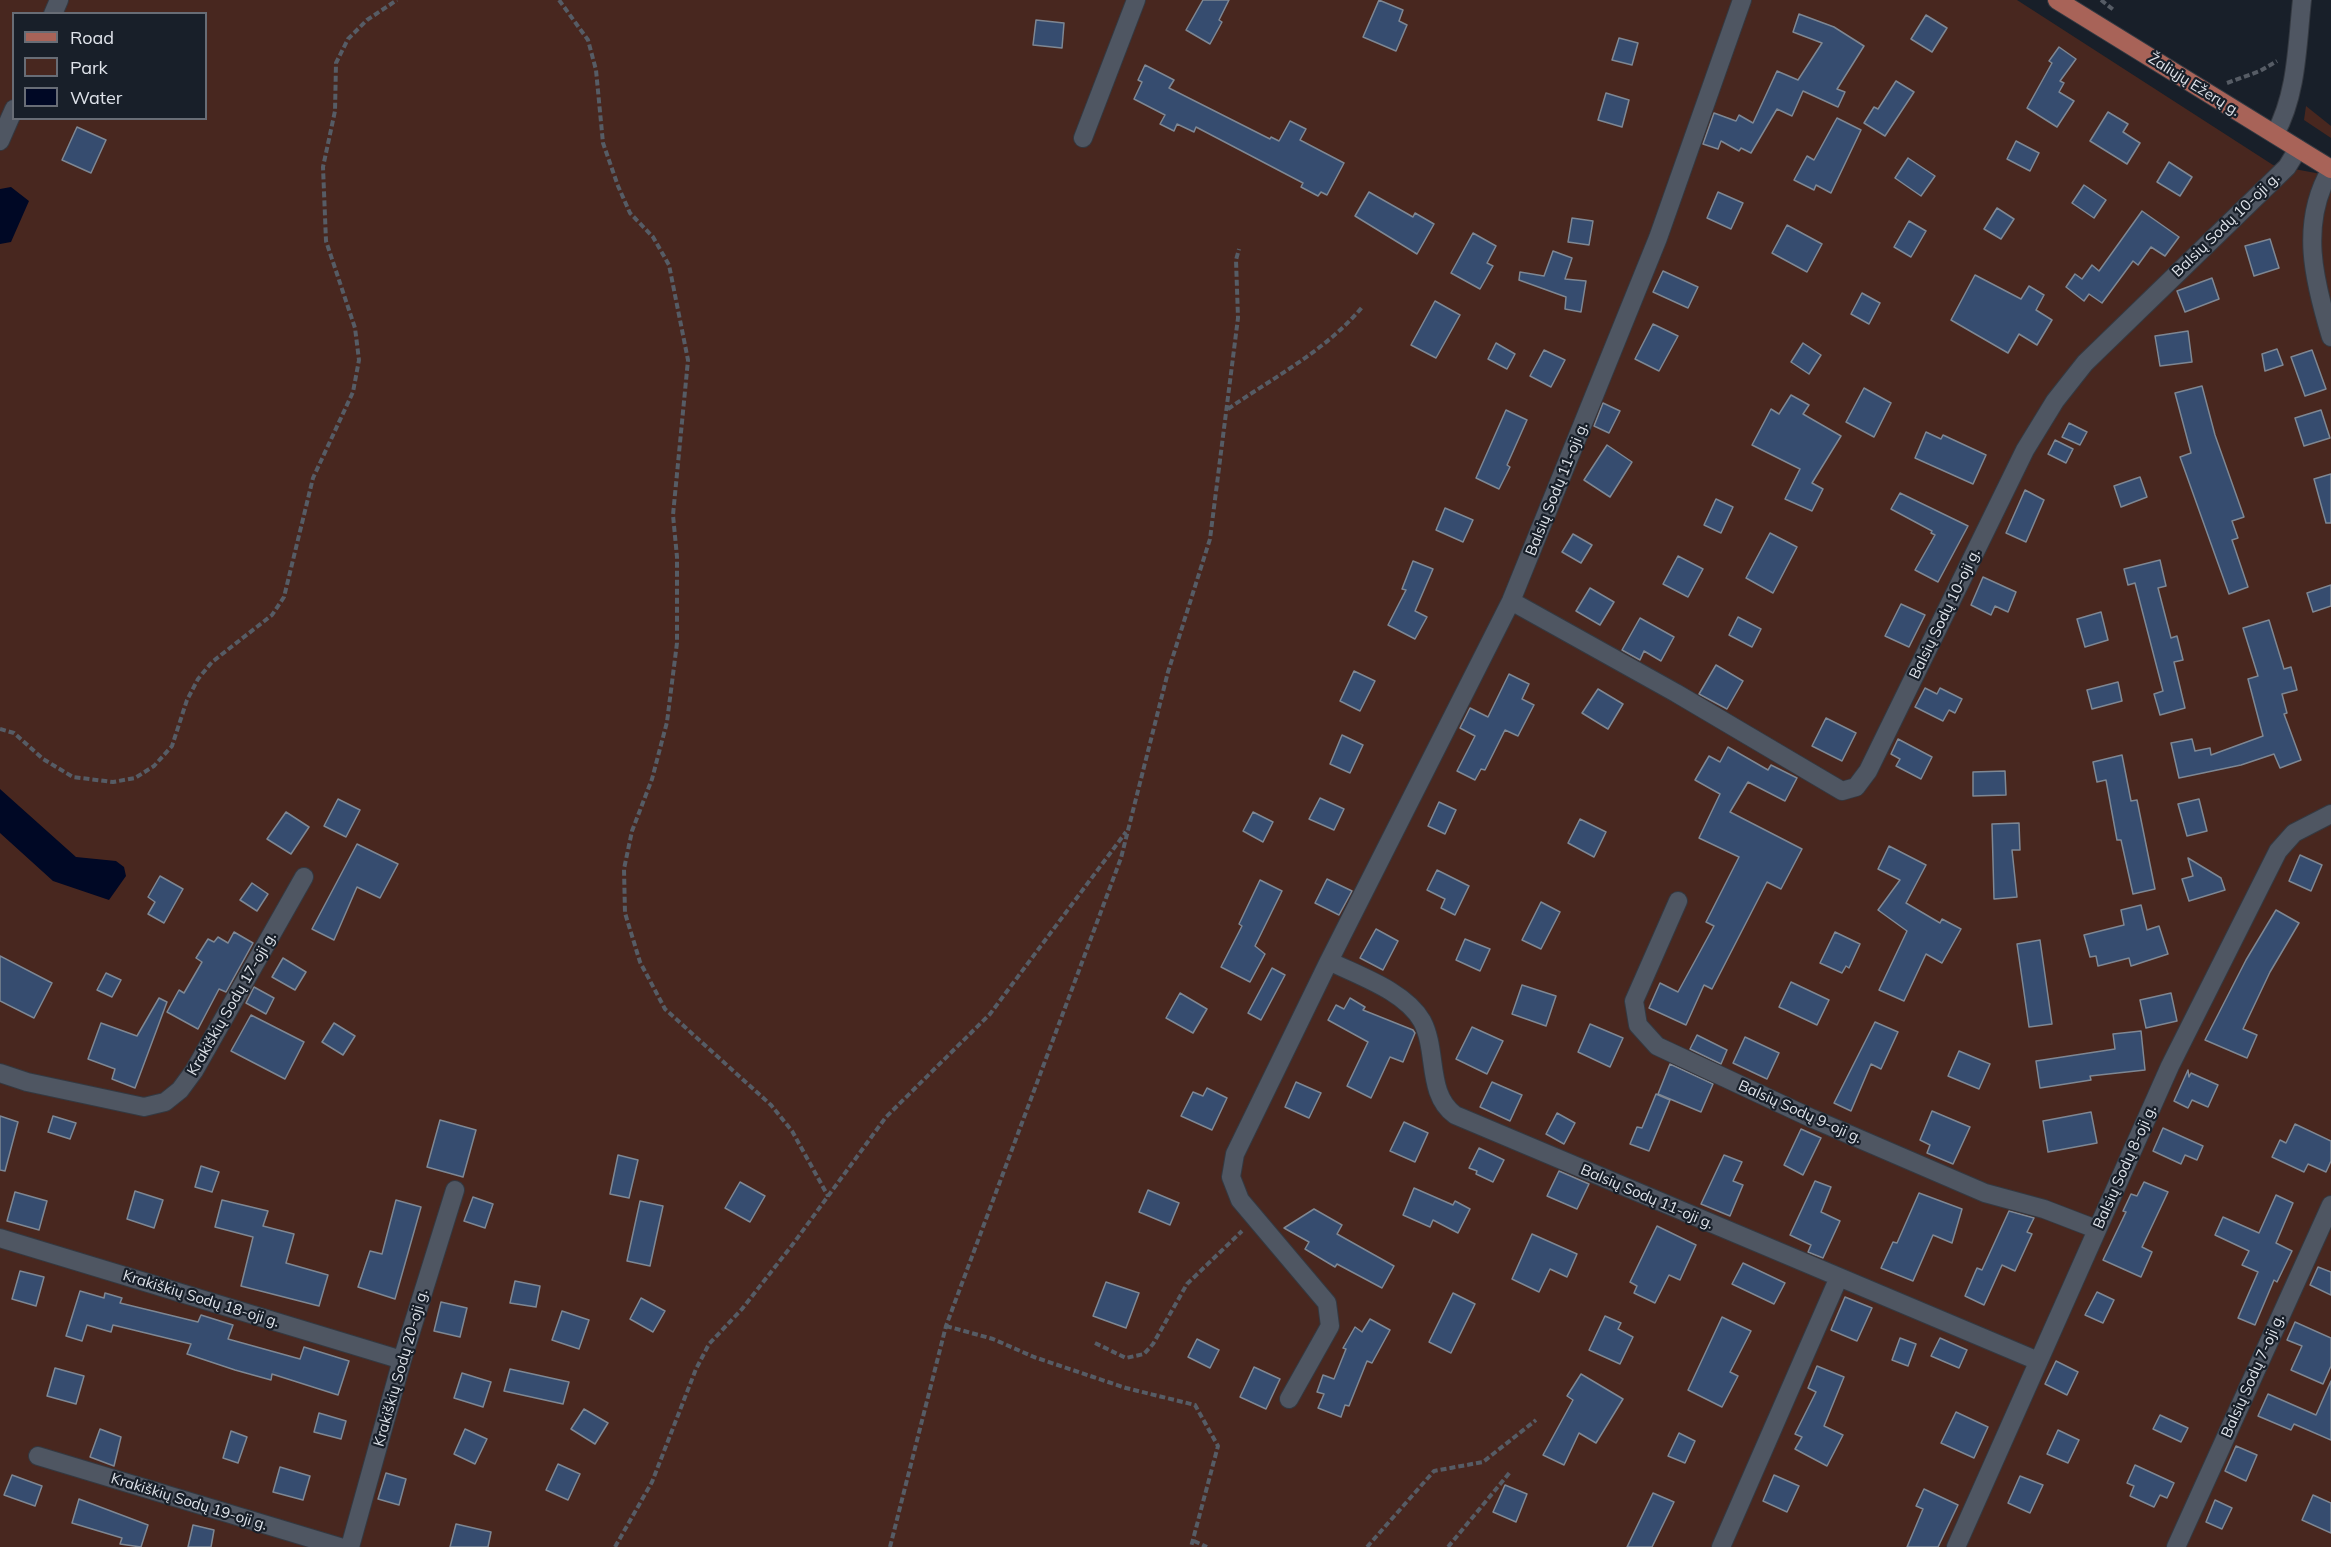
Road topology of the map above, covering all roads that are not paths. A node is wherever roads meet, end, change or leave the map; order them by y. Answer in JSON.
{"nodes":[{"id":1,"x":1136,"y":0,"type":"edge"},
{"id":2,"x":1742,"y":0,"type":"edge"},
{"id":3,"x":2057,"y":0,"type":"edge"},
{"id":4,"x":2302,"y":0,"type":"edge"},
{"id":5,"x":12,"y":114,"type":"edge"},
{"id":6,"x":2275,"y":135,"type":"junction"},
{"id":7,"x":1083,"y":138,"type":"dead end"},
{"id":8,"x":0,"y":141,"type":"edge"},
{"id":9,"x":2298,"y":148,"type":"junction"},
{"id":10,"x":2331,"y":169,"type":"edge"},
{"id":11,"x":2331,"y":337,"type":"edge"},
{"id":12,"x":1511,"y":601,"type":"junction"},
{"id":13,"x":2331,"y":814,"type":"edge"},
{"id":14,"x":304,"y":877,"type":"dead end"},
{"id":15,"x":1678,"y":902,"type":"dead end"},
{"id":16,"x":1329,"y":961,"type":"junction"},
{"id":17,"x":0,"y":1073,"type":"edge"},
{"id":18,"x":455,"y":1190,"type":"dead end"},
{"id":19,"x":2331,"y":1205,"type":"edge"},
{"id":20,"x":2096,"y":1229,"type":"junction"},
{"id":21,"x":0,"y":1238,"type":"edge"},
{"id":22,"x":1839,"y":1277,"type":"junction"},
{"id":23,"x":402,"y":1360,"type":"junction"},
{"id":24,"x":2038,"y":1361,"type":"junction"},
{"id":25,"x":1289,"y":1399,"type":"dead end"},
{"id":26,"x":38,"y":1456,"type":"dead end"},
{"id":27,"x":339,"y":1547,"type":"edge"},
{"id":28,"x":350,"y":1547,"type":"edge"},
{"id":29,"x":1721,"y":1547,"type":"edge"},
{"id":30,"x":1956,"y":1547,"type":"edge"},
{"id":31,"x":2176,"y":1547,"type":"edge"}],
"edges":[{"from":1,"to":7,"type":"street"},
{"from":2,"to":12,"type":"street","name":"Balsių Sodų 11-oji g."},
{"from":3,"to":6,"type":"main road","name":"Žaliųjų Ežerų g."},
{"from":4,"to":6,"type":"street"},
{"from":5,"to":8,"type":"street"},
{"from":6,"to":9,"type":"main road","name":"Žaliųjų Ežerų g."},
{"from":9,"to":10,"type":"main road","name":"Žaliųjų Ežerų g."},
{"from":9,"to":12,"type":"street","name":"Balsių Sodų 10-oji g."},
{"from":10,"to":11,"type":"street"},
{"from":12,"to":16,"type":"street","name":"Balsių Sodų 11-oji g."},
{"from":13,"to":20,"type":"street","name":"Balsių Sodų 8-oji g."},
{"from":14,"to":17,"type":"street","name":"Krakiškių Sodų 17-oji g."},
{"from":15,"to":20,"type":"street","name":"Balsių Sodų 9-oji g."},
{"from":16,"to":22,"type":"street","name":"Balsių Sodų 11-oji g."},
{"from":16,"to":25,"type":"street","name":"Balsių Sodų 11-oji g."},
{"from":18,"to":23,"type":"street","name":"Krakiškių Sodų 20-oji g."},
{"from":19,"to":31,"type":"street","name":"Balsių Sodų 7-oji g."},
{"from":20,"to":24,"type":"street","name":"Balsių Sodų 8-oji g."},
{"from":21,"to":23,"type":"street","name":"Krakiškių Sodų 18-oji g."},
{"from":22,"to":24,"type":"street","name":"Balsių Sodų 11-oji g."},
{"from":22,"to":29,"type":"street"},
{"from":23,"to":28,"type":"street","name":"Krakiškių Sodų 20-oji g."},
{"from":24,"to":30,"type":"street","name":"Balsių Sodų 8-oji g."},
{"from":26,"to":27,"type":"street","name":"Krakiškių Sodų 19-oji g."}]}
